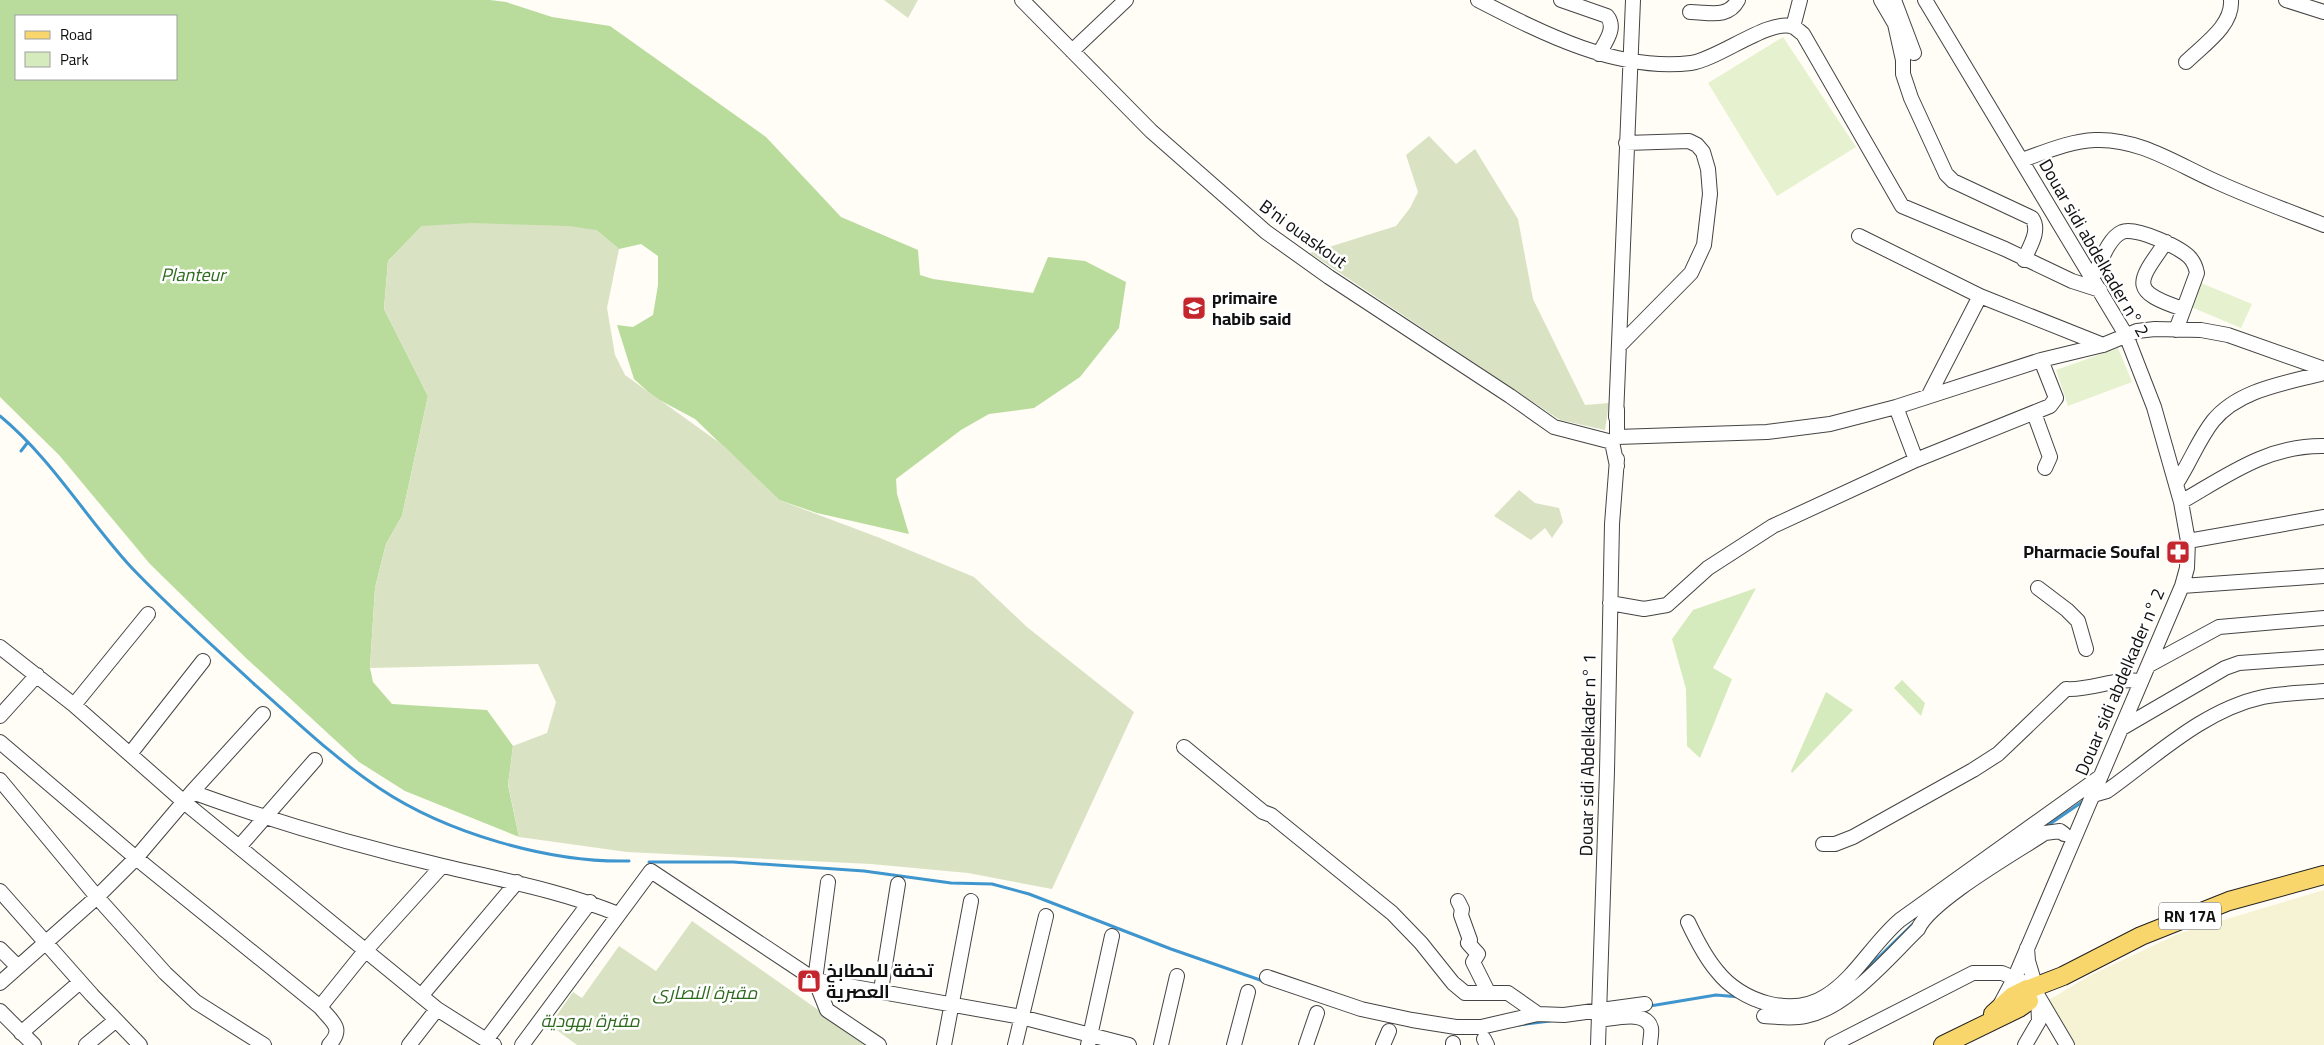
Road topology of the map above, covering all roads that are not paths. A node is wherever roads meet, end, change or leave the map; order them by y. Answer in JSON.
{"nodes":[{"id":1,"x":1022,"y":0,"type":"edge"},
{"id":2,"x":1126,"y":0,"type":"edge"},
{"id":3,"x":1478,"y":0,"type":"edge"},
{"id":4,"x":1561,"y":0,"type":"edge"},
{"id":5,"x":1633,"y":0,"type":"edge"},
{"id":6,"x":1738,"y":0,"type":"edge"},
{"id":7,"x":1800,"y":0,"type":"edge"},
{"id":8,"x":1881,"y":0,"type":"edge"},
{"id":9,"x":1894,"y":0,"type":"edge"},
{"id":10,"x":1924,"y":0,"type":"edge"},
{"id":11,"x":2231,"y":0,"type":"edge"},
{"id":12,"x":2286,"y":0,"type":"edge"},
{"id":13,"x":1690,"y":12,"type":"dead end"},
{"id":14,"x":2324,"y":12,"type":"edge"},
{"id":15,"x":1793,"y":27,"type":"junction"},
{"id":16,"x":1072,"y":51,"type":"junction"},
{"id":17,"x":1914,"y":53,"type":"dead end"},
{"id":18,"x":1599,"y":54,"type":"junction"},
{"id":19,"x":1631,"y":60,"type":"junction"},
{"id":20,"x":2186,"y":62,"type":"dead end"},
{"id":21,"x":1626,"y":142,"type":"junction"},
{"id":22,"x":2022,"y":160,"type":"junction"},
{"id":23,"x":2003,"y":194,"type":"dead end"},
{"id":24,"x":2051,"y":211,"type":"junction"},
{"id":25,"x":2324,"y":225,"type":"edge"},
{"id":26,"x":1859,"y":236,"type":"dead end"},
{"id":27,"x":2166,"y":242,"type":"junction"},
{"id":28,"x":2024,"y":260,"type":"junction"},
{"id":29,"x":2093,"y":277,"type":"junction"},
{"id":30,"x":2100,"y":290,"type":"junction"},
{"id":31,"x":1980,"y":296,"type":"junction"},
{"id":32,"x":2183,"y":309,"type":"junction"},
{"id":33,"x":2176,"y":330,"type":"junction"},
{"id":34,"x":2126,"y":334,"type":"junction"},
{"id":35,"x":2103,"y":344,"type":"junction"},
{"id":36,"x":1619,"y":346,"type":"junction"},
{"id":37,"x":2041,"y":360,"type":"junction"},
{"id":38,"x":2324,"y":371,"type":"edge"},
{"id":39,"x":1929,"y":395,"type":"junction"},
{"id":40,"x":1896,"y":407,"type":"junction"},
{"id":41,"x":2034,"y":414,"type":"junction"},
{"id":42,"x":1613,"y":439,"type":"junction"},
{"id":43,"x":2324,"y":446,"type":"edge"},
{"id":44,"x":1916,"y":460,"type":"junction"},
{"id":45,"x":2045,"y":468,"type":"dead end"},
{"id":46,"x":2176,"y":484,"type":"junction"},
{"id":47,"x":2181,"y":502,"type":"junction"},
{"id":48,"x":2324,"y":517,"type":"edge"},
{"id":49,"x":2188,"y":541,"type":"junction"},
{"id":50,"x":2324,"y":576,"type":"edge"},
{"id":51,"x":2182,"y":586,"type":"junction"},
{"id":52,"x":2038,"y":588,"type":"dead end"},
{"id":53,"x":1610,"y":603,"type":"junction"},
{"id":54,"x":148,"y":614,"type":"dead end"},
{"id":55,"x":2324,"y":618,"type":"edge"},
{"id":56,"x":0,"y":647,"type":"edge"},
{"id":57,"x":2086,"y":649,"type":"dead end"},
{"id":58,"x":2324,"y":657,"type":"edge"},
{"id":59,"x":203,"y":661,"type":"dead end"},
{"id":60,"x":2149,"y":665,"type":"junction"},
{"id":61,"x":37,"y":675,"type":"junction"},
{"id":62,"x":2141,"y":682,"type":"junction"},
{"id":63,"x":2324,"y":691,"type":"edge"},
{"id":64,"x":74,"y":705,"type":"junction"},
{"id":65,"x":263,"y":714,"type":"dead end"},
{"id":66,"x":0,"y":716,"type":"edge"},
{"id":67,"x":2122,"y":728,"type":"junction"},
{"id":68,"x":0,"y":742,"type":"edge"},
{"id":69,"x":1184,"y":747,"type":"dead end"},
{"id":70,"x":130,"y":754,"type":"junction"},
{"id":71,"x":315,"y":760,"type":"dead end"},
{"id":72,"x":2100,"y":777,"type":"junction"},
{"id":73,"x":0,"y":780,"type":"edge"},
{"id":74,"x":2093,"y":795,"type":"junction"},
{"id":75,"x":188,"y":797,"type":"junction"},
{"id":76,"x":265,"y":818,"type":"junction"},
{"id":77,"x":2064,"y":834,"type":"dead end"},
{"id":78,"x":1823,"y":844,"type":"dead end"},
{"id":79,"x":239,"y":847,"type":"junction"},
{"id":80,"x":136,"y":858,"type":"junction"},
{"id":81,"x":442,"y":866,"type":"junction"},
{"id":82,"x":2324,"y":875,"type":"edge"},
{"id":83,"x":517,"y":882,"type":"junction"},
{"id":84,"x":828,"y":882,"type":"dead end"},
{"id":85,"x":898,"y":884,"type":"dead end"},
{"id":86,"x":0,"y":891,"type":"edge"},
{"id":87,"x":97,"y":898,"type":"junction"},
{"id":88,"x":971,"y":901,"type":"dead end"},
{"id":89,"x":1458,"y":901,"type":"dead end"},
{"id":90,"x":590,"y":902,"type":"junction"},
{"id":91,"x":618,"y":914,"type":"junction"},
{"id":92,"x":1046,"y":916,"type":"dead end"},
{"id":93,"x":1688,"y":922,"type":"dead end"},
{"id":94,"x":1112,"y":936,"type":"dead end"},
{"id":95,"x":47,"y":943,"type":"junction"},
{"id":96,"x":2027,"y":945,"type":"junction"},
{"id":97,"x":0,"y":949,"type":"edge"},
{"id":98,"x":365,"y":951,"type":"junction"},
{"id":99,"x":18,"y":967,"type":"junction"},
{"id":100,"x":1177,"y":976,"type":"dead end"},
{"id":101,"x":1267,"y":977,"type":"dead end"},
{"id":102,"x":815,"y":980,"type":"junction"},
{"id":103,"x":80,"y":982,"type":"junction"},
{"id":104,"x":0,"y":983,"type":"edge"},
{"id":105,"x":881,"y":990,"type":"junction"},
{"id":106,"x":1248,"y":992,"type":"dead end"},
{"id":107,"x":1488,"y":992,"type":"junction"},
{"id":108,"x":2031,"y":992,"type":"junction"},
{"id":109,"x":421,"y":996,"type":"junction"},
{"id":110,"x":951,"y":1003,"type":"junction"},
{"id":111,"x":1645,"y":1004,"type":"dead end"},
{"id":112,"x":320,"y":1007,"type":"junction"},
{"id":113,"x":437,"y":1009,"type":"junction"},
{"id":114,"x":0,"y":1012,"type":"edge"},
{"id":115,"x":1317,"y":1013,"type":"dead end"},
{"id":116,"x":1538,"y":1014,"type":"junction"},
{"id":117,"x":1599,"y":1015,"type":"junction"},
{"id":118,"x":1764,"y":1016,"type":"dead end"},
{"id":119,"x":1021,"y":1017,"type":"junction"},
{"id":120,"x":116,"y":1020,"type":"junction"},
{"id":121,"x":2036,"y":1028,"type":"junction"},
{"id":122,"x":1975,"y":1029,"type":"junction"},
{"id":123,"x":2060,"y":1030,"type":"junction"},
{"id":124,"x":1389,"y":1031,"type":"dead end"},
{"id":125,"x":21,"y":1033,"type":"junction"},
{"id":126,"x":1090,"y":1040,"type":"edge"},
{"id":127,"x":490,"y":1042,"type":"edge"},
{"id":128,"x":34,"y":1045,"type":"edge"},
{"id":129,"x":86,"y":1045,"type":"edge"},
{"id":130,"x":140,"y":1045,"type":"edge"},
{"id":131,"x":264,"y":1045,"type":"edge"},
{"id":132,"x":329,"y":1045,"type":"edge"},
{"id":133,"x":409,"y":1045,"type":"edge"},
{"id":134,"x":522,"y":1045,"type":"edge"},
{"id":135,"x":879,"y":1045,"type":"edge"},
{"id":136,"x":944,"y":1045,"type":"edge"},
{"id":137,"x":1015,"y":1045,"type":"edge"},
{"id":138,"x":1129,"y":1045,"type":"edge"},
{"id":139,"x":1161,"y":1045,"type":"edge"},
{"id":140,"x":1234,"y":1045,"type":"edge"},
{"id":141,"x":1306,"y":1045,"type":"edge"},
{"id":142,"x":1384,"y":1045,"type":"edge"},
{"id":143,"x":1598,"y":1045,"type":"edge"},
{"id":144,"x":1650,"y":1045,"type":"edge"},
{"id":145,"x":1832,"y":1045,"type":"edge"},
{"id":146,"x":1944,"y":1045,"type":"edge"},
{"id":147,"x":2025,"y":1045,"type":"edge"},
{"id":148,"x":2067,"y":1045,"type":"edge"}],
"edges":[{"from":1,"to":16,"type":"street","name":"B'ni ouaskout"},
{"from":2,"to":16,"type":"street"},
{"from":3,"to":18,"type":"street"},
{"from":4,"to":18,"type":"street"},
{"from":5,"to":19,"type":"street","name":"Douar sidi Abdelkader n° 1"},
{"from":6,"to":13,"type":"street"},
{"from":7,"to":15,"type":"street"},
{"from":8,"to":28,"type":"street"},
{"from":9,"to":17,"type":"street"},
{"from":10,"to":22,"type":"street","name":"Douar sidi abdelkader n° 2"},
{"from":11,"to":20,"type":"street"},
{"from":12,"to":14,"type":"street"},
{"from":15,"to":19,"type":"street"},
{"from":15,"to":28,"type":"street"},
{"from":16,"to":42,"type":"street","name":"B'ni ouaskout"},
{"from":18,"to":19,"type":"street"},
{"from":19,"to":21,"type":"street","name":"Douar sidi Abdelkader n° 1"},
{"from":21,"to":36,"type":"street","name":"Douar sidi Abdelkader n° 1"},
{"from":21,"to":36,"type":"street"},
{"from":22,"to":24,"type":"street","name":"Douar sidi abdelkader n° 2"},
{"from":22,"to":25,"type":"street"},
{"from":23,"to":24,"type":"street"},
{"from":24,"to":29,"type":"street","name":"Douar sidi abdelkader n° 2"},
{"from":26,"to":31,"type":"street"},
{"from":27,"to":29,"type":"street"},
{"from":27,"to":32,"type":"street"},
{"from":27,"to":32,"type":"street"},
{"from":28,"to":30,"type":"street"},
{"from":29,"to":30,"type":"street","name":"Douar sidi abdelkader n° 2"},
{"from":30,"to":34,"type":"street","name":"Douar sidi abdelkader n° 2"},
{"from":31,"to":35,"type":"street"},
{"from":31,"to":39,"type":"street"},
{"from":32,"to":33,"type":"street"},
{"from":33,"to":34,"type":"street","name":"B'ni ouaskout"},
{"from":33,"to":38,"type":"street","name":"B'ni ouaskout"},
{"from":34,"to":35,"type":"street","name":"B'ni ouaskout"},
{"from":34,"to":46,"type":"street","name":"Douar sidi abdelkader n° 2"},
{"from":35,"to":37,"type":"street","name":"B'ni ouaskout"},
{"from":36,"to":42,"type":"street","name":"Douar sidi Abdelkader n° 1"},
{"from":37,"to":39,"type":"street","name":"B'ni ouaskout"},
{"from":37,"to":41,"type":"street"},
{"from":38,"to":46,"type":"street"},
{"from":39,"to":40,"type":"street","name":"B'ni ouaskout"},
{"from":40,"to":42,"type":"street","name":"B'ni ouaskout"},
{"from":40,"to":44,"type":"street"},
{"from":41,"to":44,"type":"street"},
{"from":41,"to":45,"type":"street"},
{"from":42,"to":53,"type":"street","name":"Douar sidi Abdelkader n° 1"},
{"from":43,"to":47,"type":"street"},
{"from":44,"to":53,"type":"street"},
{"from":46,"to":47,"type":"street","name":"Douar sidi abdelkader n° 2"},
{"from":47,"to":49,"type":"street","name":"Douar sidi abdelkader n° 2"},
{"from":48,"to":49,"type":"street"},
{"from":49,"to":51,"type":"street","name":"Douar sidi abdelkader n° 2"},
{"from":50,"to":51,"type":"street"},
{"from":51,"to":60,"type":"street","name":"Douar sidi abdelkader n° 2"},
{"from":52,"to":57,"type":"street"},
{"from":53,"to":117,"type":"street","name":"Douar sidi Abdelkader n° 1"},
{"from":54,"to":64,"type":"street"},
{"from":55,"to":60,"type":"street"},
{"from":56,"to":61,"type":"street"},
{"from":58,"to":67,"type":"street"},
{"from":59,"to":70,"type":"street"},
{"from":60,"to":62,"type":"street","name":"Douar sidi abdelkader n° 2"},
{"from":61,"to":64,"type":"street"},
{"from":61,"to":66,"type":"street"},
{"from":62,"to":67,"type":"street","name":"Douar sidi abdelkader n° 2"},
{"from":62,"to":78,"type":"street"},
{"from":63,"to":74,"type":"street"},
{"from":64,"to":70,"type":"street"},
{"from":65,"to":75,"type":"street"},
{"from":67,"to":72,"type":"street","name":"Douar sidi abdelkader n° 2"},
{"from":68,"to":80,"type":"street"},
{"from":69,"to":107,"type":"street"},
{"from":70,"to":75,"type":"street"},
{"from":71,"to":76,"type":"street"},
{"from":72,"to":74,"type":"street","name":"Douar sidi abdelkader n° 2"},
{"from":72,"to":93,"type":"street"},
{"from":73,"to":87,"type":"street"},
{"from":74,"to":96,"type":"street","name":"Douar sidi abdelkader n° 2"},
{"from":75,"to":76,"type":"street"},
{"from":75,"to":79,"type":"street"},
{"from":75,"to":80,"type":"street"},
{"from":76,"to":79,"type":"street"},
{"from":76,"to":81,"type":"street"},
{"from":77,"to":118,"type":"street"},
{"from":79,"to":98,"type":"street"},
{"from":80,"to":87,"type":"street"},
{"from":80,"to":112,"type":"street"},
{"from":81,"to":83,"type":"street"},
{"from":81,"to":98,"type":"street"},
{"from":82,"to":108,"type":"main road","number":"RN 17A"},
{"from":83,"to":90,"type":"street"},
{"from":83,"to":109,"type":"street"},
{"from":84,"to":102,"type":"street"},
{"from":85,"to":105,"type":"street"},
{"from":86,"to":95,"type":"street"},
{"from":87,"to":95,"type":"street"},
{"from":87,"to":131,"type":"street"},
{"from":88,"to":110,"type":"street"},
{"from":89,"to":107,"type":"street"},
{"from":90,"to":91,"type":"street"},
{"from":90,"to":127,"type":"street"},
{"from":91,"to":102,"type":"street"},
{"from":91,"to":134,"type":"street"},
{"from":92,"to":119,"type":"street"},
{"from":94,"to":126,"type":"street"},
{"from":95,"to":99,"type":"street"},
{"from":95,"to":103,"type":"street"},
{"from":96,"to":108,"type":"street","name":"Douar sidi abdelkader n° 2"},
{"from":96,"to":108,"type":"street"},
{"from":97,"to":99,"type":"street"},
{"from":98,"to":109,"type":"street"},
{"from":98,"to":112,"type":"street"},
{"from":99,"to":104,"type":"street"},
{"from":100,"to":139,"type":"street"},
{"from":101,"to":116,"type":"street"},
{"from":102,"to":105,"type":"street"},
{"from":102,"to":135,"type":"street"},
{"from":103,"to":120,"type":"street"},
{"from":103,"to":125,"type":"street"},
{"from":105,"to":110,"type":"street"},
{"from":106,"to":140,"type":"street"},
{"from":107,"to":116,"type":"street"},
{"from":108,"to":121,"type":"street"},
{"from":108,"to":122,"type":"main road","number":"RN 17A"},
{"from":108,"to":122,"type":"main road","number":"RN 17A"},
{"from":108,"to":123,"type":"street"},
{"from":108,"to":145,"type":"street"},
{"from":109,"to":113,"type":"street"},
{"from":110,"to":119,"type":"street"},
{"from":110,"to":136,"type":"street"},
{"from":111,"to":117,"type":"street"},
{"from":112,"to":132,"type":"street"},
{"from":113,"to":127,"type":"street"},
{"from":113,"to":133,"type":"street"},
{"from":114,"to":125,"type":"street"},
{"from":115,"to":141,"type":"street"},
{"from":116,"to":117,"type":"street"},
{"from":117,"to":143,"type":"street","name":"Douar sidi Abdelkader n° 1"},
{"from":117,"to":144,"type":"street"},
{"from":119,"to":126,"type":"street"},
{"from":119,"to":137,"type":"street"},
{"from":120,"to":129,"type":"street"},
{"from":120,"to":130,"type":"street"},
{"from":121,"to":123,"type":"street"},
{"from":121,"to":147,"type":"street"},
{"from":122,"to":146,"type":"main road","number":"RN 17A"},
{"from":123,"to":148,"type":"street"},
{"from":124,"to":142,"type":"street"},
{"from":125,"to":128,"type":"street"},
{"from":126,"to":138,"type":"street"}]}
